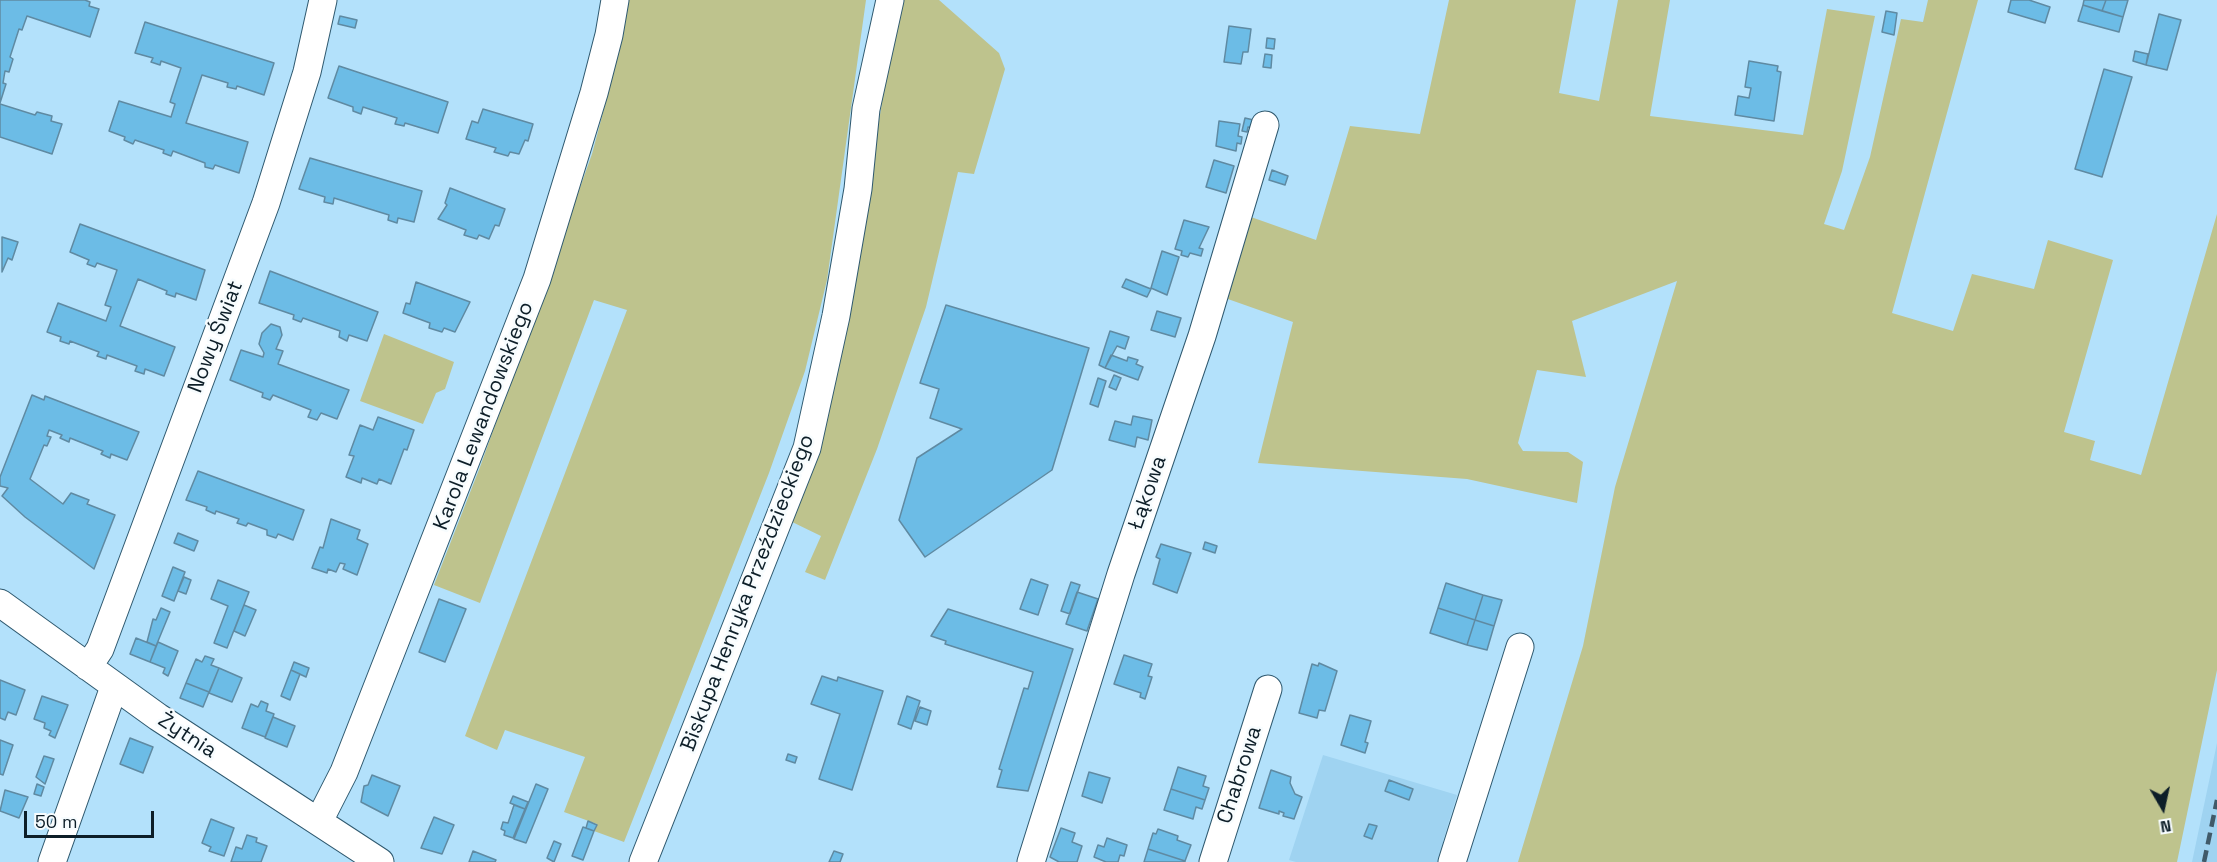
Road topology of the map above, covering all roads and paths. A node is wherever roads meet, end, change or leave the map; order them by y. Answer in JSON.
{"nodes":[{"id":1,"x":323,"y":0,"type":"edge"},
{"id":2,"x":615,"y":0,"type":"edge"},
{"id":3,"x":890,"y":0,"type":"edge"},
{"id":4,"x":1264,"y":124,"type":"dead end"},
{"id":5,"x":0,"y":603,"type":"edge"},
{"id":6,"x":1520,"y":646,"type":"dead end"},
{"id":7,"x":88,"y":667,"type":"junction"},
{"id":8,"x":114,"y":687,"type":"junction"},
{"id":9,"x":1268,"y":689,"type":"dead end"},
{"id":10,"x":319,"y":821,"type":"junction"},
{"id":11,"x":52,"y":862,"type":"edge"},
{"id":12,"x":380,"y":862,"type":"edge"},
{"id":13,"x":643,"y":862,"type":"edge"},
{"id":14,"x":1031,"y":862,"type":"edge"},
{"id":15,"x":1213,"y":862,"type":"edge"},
{"id":16,"x":1452,"y":862,"type":"edge"}],
"edges":[{"from":1,"to":7,"type":"street","name":"Nowy Świat"},
{"from":2,"to":10,"type":"street","name":"Karola Lewandowskiego"},
{"from":3,"to":13,"type":"street","name":"Biskupa Henryka Przeździeckiego"},
{"from":4,"to":14,"type":"street","name":"Łąkowa"},
{"from":5,"to":7,"type":"street","name":"Żytnia"},
{"from":6,"to":16,"type":"street"},
{"from":7,"to":8,"type":"street","name":"Żytnia"},
{"from":8,"to":10,"type":"street","name":"Żytnia"},
{"from":8,"to":11,"type":"street"},
{"from":9,"to":15,"type":"street","name":"Chabrowa"},
{"from":10,"to":12,"type":"street","name":"Żytnia"}]}
